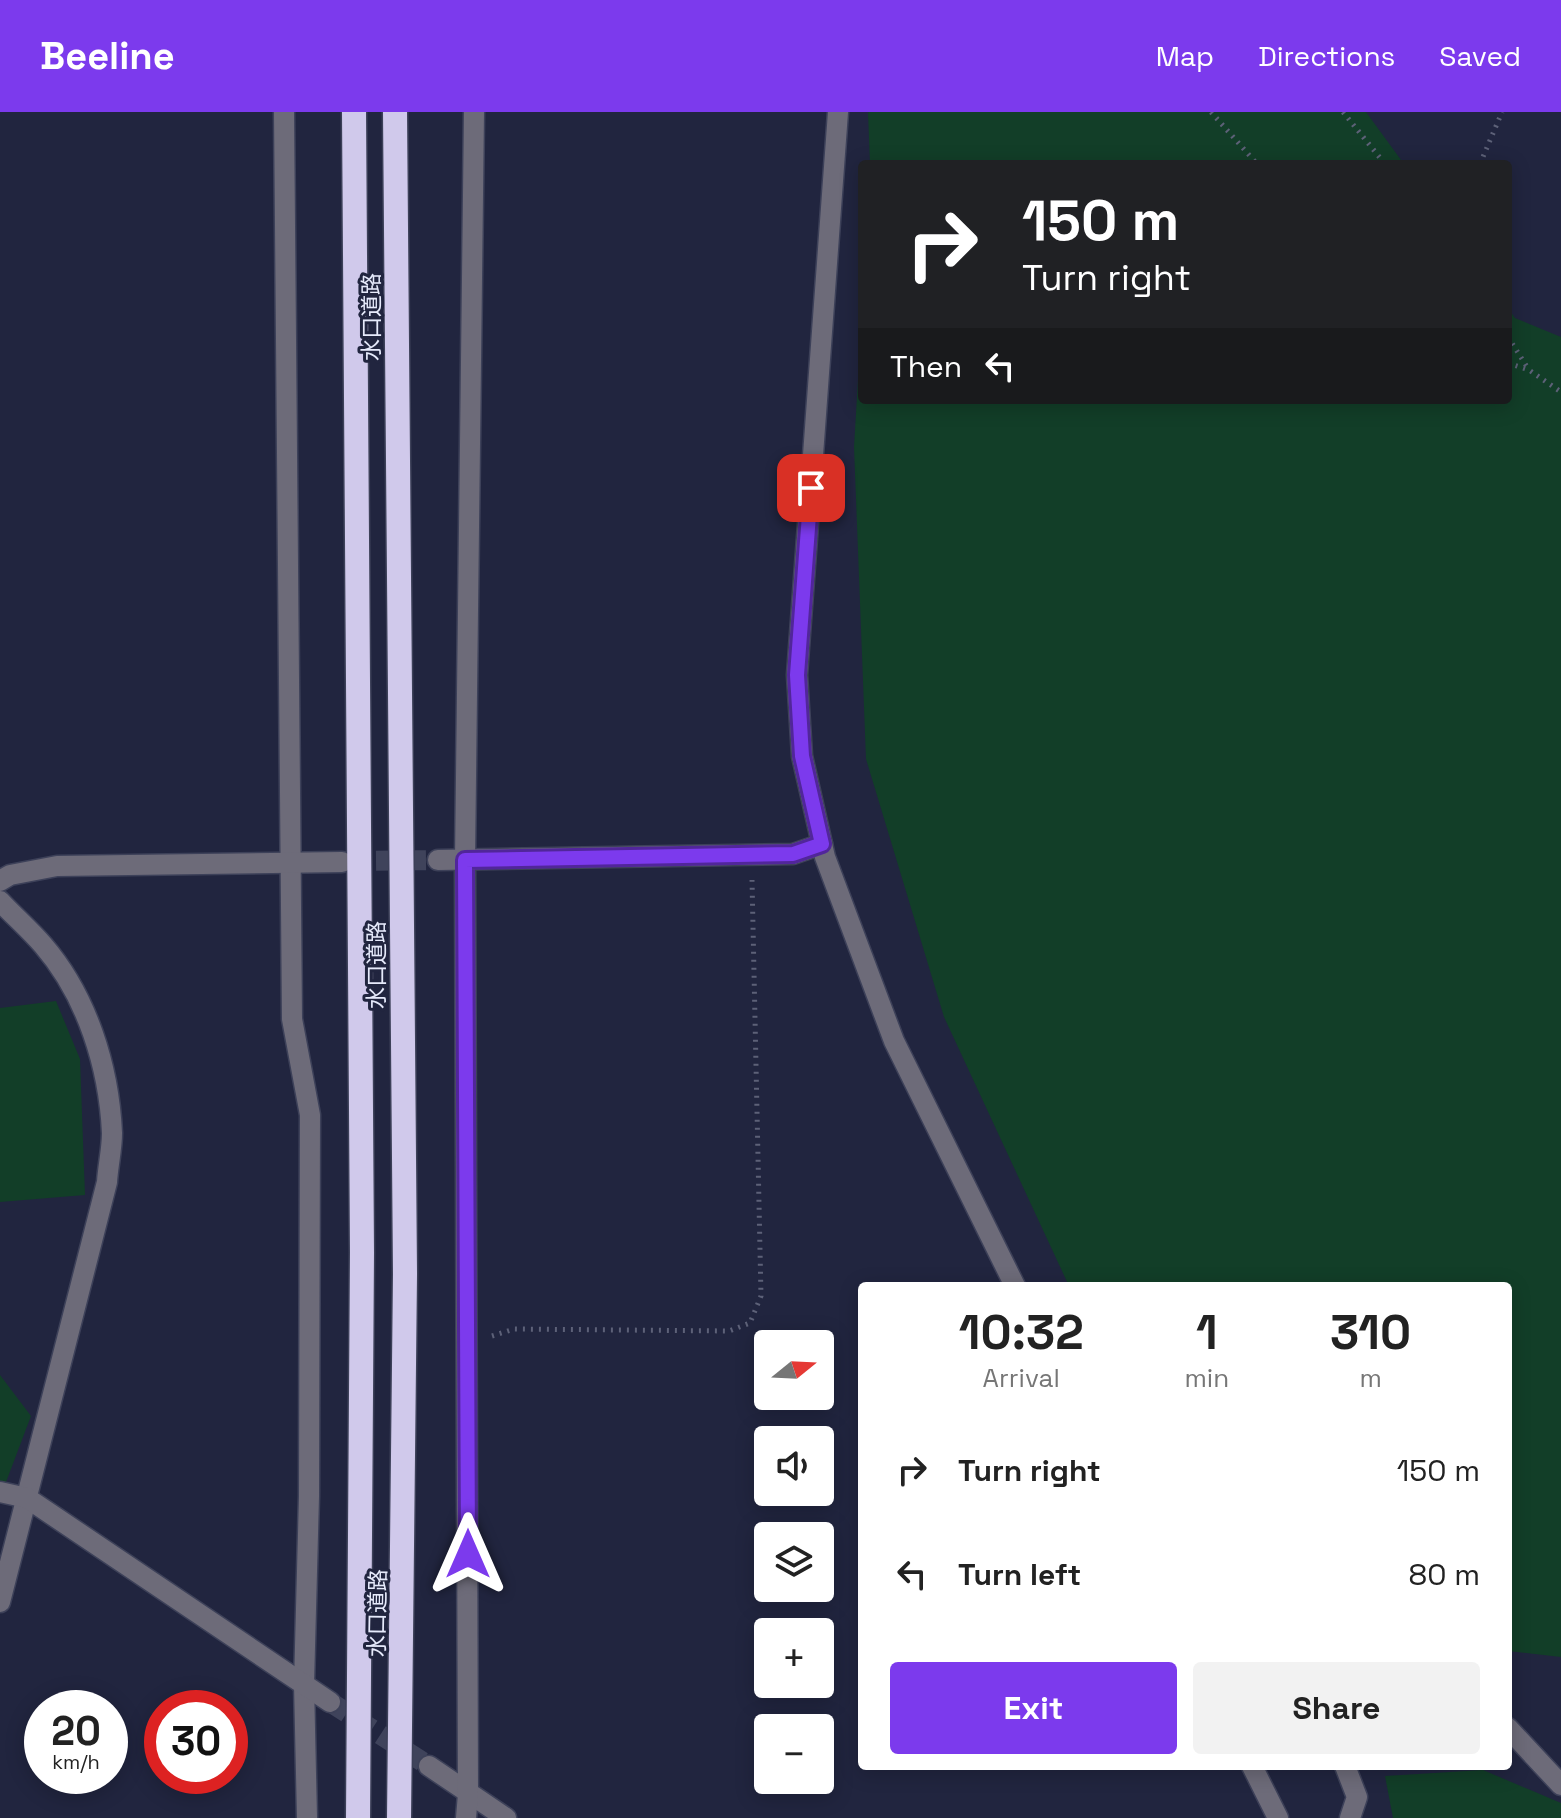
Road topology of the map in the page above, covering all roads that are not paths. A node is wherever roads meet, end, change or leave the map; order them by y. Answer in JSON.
{"nodes":[{"id":1,"x":284,"y":112,"type":"edge"},
{"id":2,"x":354,"y":112,"type":"edge"},
{"id":3,"x":395,"y":112,"type":"edge"},
{"id":4,"x":474,"y":112,"type":"edge"},
{"id":5,"x":838,"y":112,"type":"edge"},
{"id":6,"x":822,"y":844,"type":"junction"},
{"id":7,"x":438,"y":860,"type":"tunnel mouth"},
{"id":8,"x":465,"y":860,"type":"junction"},
{"id":9,"x":342,"y":862,"type":"tunnel mouth"},
{"id":10,"x":290,"y":863,"type":"junction"},
{"id":11,"x":0,"y":881,"type":"edge"},
{"id":12,"x":0,"y":901,"type":"edge"},
{"id":13,"x":1013,"y":1282,"type":"edge"},
{"id":14,"x":0,"y":1492,"type":"edge"},
{"id":15,"x":27,"y":1498,"type":"junction"},
{"id":16,"x":0,"y":1602,"type":"edge"},
{"id":17,"x":304,"y":1684,"type":"junction"},
{"id":18,"x":330,"y":1702,"type":"tunnel mouth"},
{"id":19,"x":1512,"y":1732,"type":"edge"},
{"id":20,"x":429,"y":1766,"type":"tunnel mouth"},
{"id":21,"x":1254,"y":1770,"type":"edge"},
{"id":22,"x":1347,"y":1770,"type":"edge"},
{"id":23,"x":1561,"y":1785,"type":"edge"},
{"id":24,"x":468,"y":1794,"type":"junction"},
{"id":25,"x":307,"y":1818,"type":"edge"},
{"id":26,"x":358,"y":1818,"type":"edge"},
{"id":27,"x":399,"y":1818,"type":"edge"},
{"id":28,"x":466,"y":1818,"type":"edge"},
{"id":29,"x":506,"y":1818,"type":"edge"},
{"id":30,"x":1278,"y":1818,"type":"edge"},
{"id":31,"x":1350,"y":1818,"type":"edge"}],
"edges":[{"from":1,"to":10,"type":"street"},
{"from":2,"to":26,"type":"highway","name":"水口道路"},
{"from":3,"to":27,"type":"highway","name":"水口道路"},
{"from":4,"to":8,"type":"street"},
{"from":5,"to":6,"type":"street"},
{"from":6,"to":8,"type":"street"},
{"from":6,"to":13,"type":"street"},
{"from":7,"to":8,"type":"street"},
{"from":8,"to":24,"type":"street"},
{"from":9,"to":10,"type":"street"},
{"from":10,"to":11,"type":"street"},
{"from":10,"to":17,"type":"street"},
{"from":12,"to":15,"type":"street"},
{"from":14,"to":15,"type":"street"},
{"from":15,"to":16,"type":"street"},
{"from":15,"to":17,"type":"street"},
{"from":17,"to":18,"type":"street"},
{"from":17,"to":25,"type":"street"},
{"from":19,"to":23,"type":"street"},
{"from":20,"to":24,"type":"street"},
{"from":21,"to":30,"type":"street"},
{"from":22,"to":31,"type":"street"},
{"from":24,"to":28,"type":"street"},
{"from":24,"to":29,"type":"street"}]}
